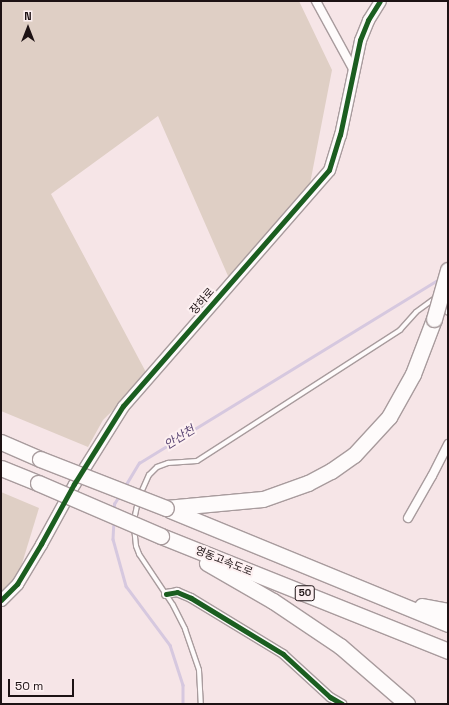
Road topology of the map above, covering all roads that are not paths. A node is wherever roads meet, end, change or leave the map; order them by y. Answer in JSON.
{"nodes":[{"id":1,"x":316,"y":1,"type":"edge"},
{"id":2,"x":380,"y":1,"type":"edge"},
{"id":3,"x":353,"y":69,"type":"junction"},
{"id":4,"x":448,"y":270,"type":"edge"},
{"id":5,"x":448,"y":291,"type":"edge"},
{"id":6,"x":438,"y":296,"type":"junction"},
{"id":7,"x":448,"y":310,"type":"edge"},
{"id":8,"x":1,"y":442,"type":"edge"},
{"id":9,"x":448,"y":444,"type":"edge"},
{"id":10,"x":1,"y":468,"type":"edge"},
{"id":11,"x":166,"y":508,"type":"junction"},
{"id":12,"x":408,"y":518,"type":"dead end"},
{"id":13,"x":162,"y":536,"type":"junction"},
{"id":14,"x":374,"y":592,"type":"junction"},
{"id":15,"x":166,"y":594,"type":"junction"},
{"id":16,"x":1,"y":600,"type":"edge"},
{"id":17,"x":448,"y":611,"type":"edge"},
{"id":18,"x":448,"y":624,"type":"edge"},
{"id":19,"x":448,"y":651,"type":"edge"},
{"id":20,"x":201,"y":704,"type":"edge"},
{"id":21,"x":342,"y":704,"type":"edge"},
{"id":22,"x":407,"y":704,"type":"edge"}],
"edges":[{"from":1,"to":3,"type":"street"},
{"from":2,"to":3,"type":"street","name":"장하로"},
{"from":3,"to":16,"type":"street","name":"장하로"},
{"from":4,"to":11,"type":"highway","bridge":true},
{"from":5,"to":6,"type":"lane"},
{"from":6,"to":7,"type":"street"},
{"from":6,"to":15,"type":"lane"},
{"from":8,"to":11,"type":"highway","number":"50","bridge":true},
{"from":9,"to":12,"type":"street"},
{"from":10,"to":13,"type":"highway","name":"영동고속도로","number":"50","bridge":true},
{"from":11,"to":14,"type":"highway","number":"50"},
{"from":13,"to":19,"type":"highway","name":"영동고속도로","number":"50"},
{"from":13,"to":22,"type":"highway"},
{"from":14,"to":17,"type":"highway"},
{"from":14,"to":18,"type":"highway","number":"50"},
{"from":15,"to":20,"type":"lane"},
{"from":15,"to":21,"type":"street"}]}
